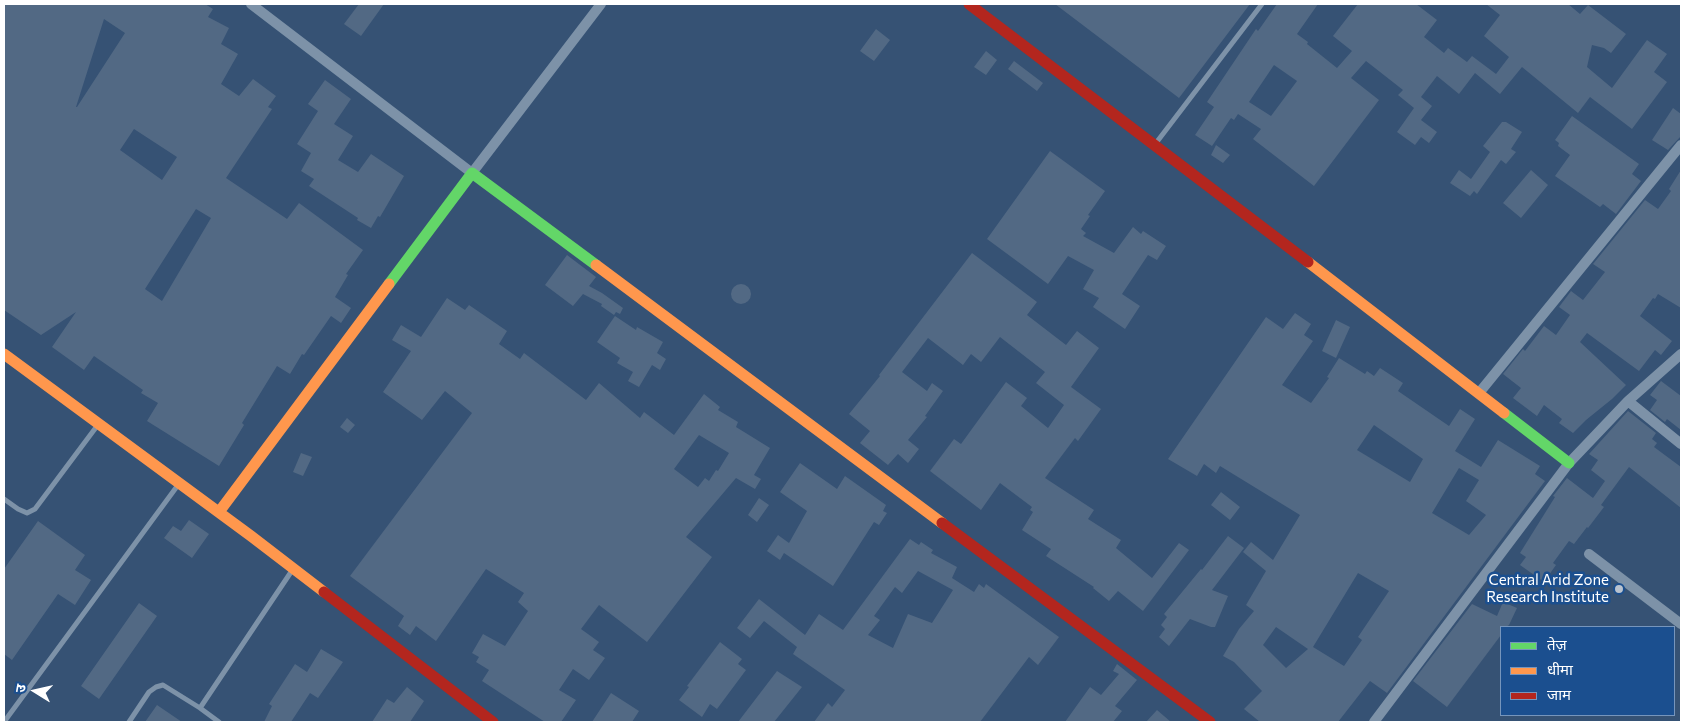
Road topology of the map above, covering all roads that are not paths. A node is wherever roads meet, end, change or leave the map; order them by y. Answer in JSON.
{"nodes":[{"id":1,"x":251,"y":4,"type":"edge"},
{"id":2,"x":601,"y":4,"type":"edge"},
{"id":3,"x":969,"y":4,"type":"edge"},
{"id":4,"x":1262,"y":4,"type":"edge"},
{"id":5,"x":1156,"y":144,"type":"junction"},
{"id":6,"x":1681,"y":145,"type":"edge"},
{"id":7,"x":472,"y":173,"type":"junction"},
{"id":8,"x":4,"y":354,"type":"edge"},
{"id":9,"x":1681,"y":354,"type":"edge"},
{"id":10,"x":1479,"y":392,"type":"junction"},
{"id":11,"x":1628,"y":401,"type":"junction"},
{"id":12,"x":99,"y":423,"type":"junction"},
{"id":13,"x":1681,"y":444,"type":"edge"},
{"id":14,"x":1569,"y":463,"type":"junction"},
{"id":15,"x":180,"y":482,"type":"junction"},
{"id":16,"x":4,"y":499,"type":"edge"},
{"id":17,"x":219,"y":512,"type":"junction"},
{"id":18,"x":1589,"y":554,"type":"dead end"},
{"id":19,"x":294,"y":568,"type":"junction"},
{"id":20,"x":1681,"y":624,"type":"edge"},
{"id":21,"x":200,"y":708,"type":"junction"},
{"id":22,"x":4,"y":722,"type":"edge"},
{"id":23,"x":129,"y":722,"type":"edge"},
{"id":24,"x":219,"y":722,"type":"edge"},
{"id":25,"x":493,"y":722,"type":"edge"},
{"id":26,"x":1210,"y":722,"type":"edge"},
{"id":27,"x":1374,"y":722,"type":"edge"}],
"edges":[{"from":1,"to":7,"type":"street"},
{"from":2,"to":7,"type":"street"},
{"from":3,"to":5,"type":"street"},
{"from":4,"to":5,"type":"lane"},
{"from":5,"to":10,"type":"street"},
{"from":6,"to":10,"type":"street"},
{"from":7,"to":17,"type":"street"},
{"from":7,"to":26,"type":"street"},
{"from":8,"to":12,"type":"street"},
{"from":9,"to":11,"type":"street"},
{"from":10,"to":14,"type":"street"},
{"from":11,"to":13,"type":"street"},
{"from":11,"to":14,"type":"street"},
{"from":12,"to":15,"type":"street"},
{"from":12,"to":16,"type":"lane"},
{"from":14,"to":27,"type":"street"},
{"from":15,"to":17,"type":"street"},
{"from":15,"to":22,"type":"lane"},
{"from":17,"to":19,"type":"street"},
{"from":18,"to":20,"type":"street"},
{"from":19,"to":21,"type":"lane"},
{"from":19,"to":25,"type":"street"},
{"from":21,"to":23,"type":"lane"},
{"from":21,"to":24,"type":"lane"}]}
